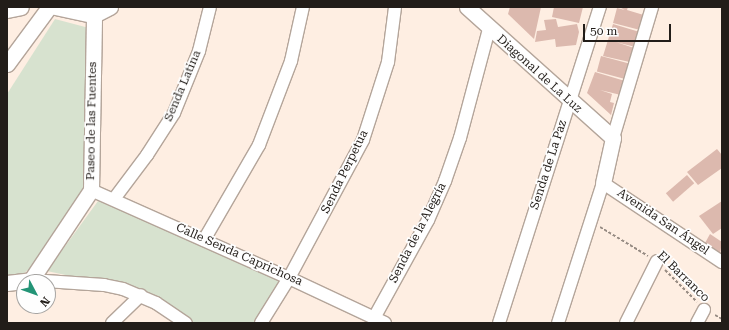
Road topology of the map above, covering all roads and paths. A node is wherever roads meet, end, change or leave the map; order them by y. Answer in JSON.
{"nodes":[{"id":1,"x":21,"y":7,"type":"edge"},
{"id":2,"x":49,"y":7,"type":"edge"},
{"id":3,"x":55,"y":7,"type":"edge"},
{"id":4,"x":110,"y":7,"type":"edge"},
{"id":5,"x":210,"y":7,"type":"edge"},
{"id":6,"x":303,"y":7,"type":"edge"},
{"id":7,"x":395,"y":7,"type":"edge"},
{"id":8,"x":467,"y":7,"type":"edge"},
{"id":9,"x":600,"y":7,"type":"edge"},
{"id":10,"x":652,"y":7,"type":"edge"},
{"id":11,"x":7,"y":10,"type":"edge"},
{"id":12,"x":94,"y":15,"type":"junction"},
{"id":13,"x":489,"y":29,"type":"junction"},
{"id":14,"x":7,"y":64,"type":"edge"},
{"id":15,"x":570,"y":101,"type":"junction"},
{"id":16,"x":613,"y":138,"type":"junction"},
{"id":17,"x":604,"y":183,"type":"junction"},
{"id":18,"x":91,"y":190,"type":"junction"},
{"id":19,"x":114,"y":198,"type":"junction"},
{"id":20,"x":590,"y":222,"type":"junction"},
{"id":21,"x":204,"y":240,"type":"junction"},
{"id":22,"x":657,"y":261,"type":"junction"},
{"id":23,"x":722,"y":262,"type":"edge"},
{"id":24,"x":35,"y":274,"type":"edge"},
{"id":25,"x":289,"y":278,"type":"junction"},
{"id":26,"x":56,"y":282,"type":"edge"},
{"id":27,"x":141,"y":295,"type":"junction"},
{"id":28,"x":704,"y":310,"type":"junction"},
{"id":29,"x":722,"y":319,"type":"edge"},
{"id":30,"x":379,"y":321,"type":"edge"},
{"id":31,"x":112,"y":323,"type":"edge"},
{"id":32,"x":186,"y":323,"type":"edge"},
{"id":33,"x":261,"y":323,"type":"edge"},
{"id":34,"x":499,"y":323,"type":"edge"},
{"id":35,"x":558,"y":323,"type":"edge"},
{"id":36,"x":626,"y":323,"type":"edge"},
{"id":37,"x":698,"y":323,"type":"edge"}],
"edges":[{"from":1,"to":11,"type":"street"},
{"from":2,"to":14,"type":"street"},
{"from":3,"to":12,"type":"street"},
{"from":4,"to":12,"type":"street"},
{"from":5,"to":19,"type":"street","name":"Senda Latina"},
{"from":6,"to":21,"type":"street"},
{"from":7,"to":25,"type":"street","name":"Senda Perpetua"},
{"from":8,"to":13,"type":"street","name":"Diagonal de La Luz"},
{"from":9,"to":15,"type":"street","name":"Senda de La Paz"},
{"from":10,"to":16,"type":"street"},
{"from":12,"to":18,"type":"street","name":"Paseo de las Fuentes"},
{"from":13,"to":15,"type":"street","name":"Diagonal de La Luz"},
{"from":13,"to":30,"type":"street","name":"Senda de la Alegría"},
{"from":15,"to":16,"type":"street","name":"Diagonal de La Luz"},
{"from":15,"to":34,"type":"street","name":"Senda de La Paz"},
{"from":16,"to":17,"type":"street"},
{"from":17,"to":20,"type":"street"},
{"from":17,"to":23,"type":"street","name":"Avenida San Ángel"},
{"from":18,"to":19,"type":"street","name":"Calle Senda Caprichosa"},
{"from":18,"to":24,"type":"street","name":"Paseo de las Fuentes"},
{"from":19,"to":21,"type":"street","name":"Calle Senda Caprichosa"},
{"from":20,"to":22,"type":"path","name":"El Barranco"},
{"from":20,"to":35,"type":"street"},
{"from":21,"to":25,"type":"street","name":"Calle Senda Caprichosa"},
{"from":22,"to":28,"type":"path","name":"El Barranco"},
{"from":22,"to":36,"type":"street"},
{"from":25,"to":30,"type":"street","name":"Calle Senda Caprichosa"},
{"from":25,"to":33,"type":"street","name":"Senda Perpetua"},
{"from":26,"to":27,"type":"street"},
{"from":27,"to":31,"type":"street"},
{"from":27,"to":32,"type":"street"},
{"from":28,"to":29,"type":"path","name":"El Barranco"},
{"from":28,"to":37,"type":"street"}]}
